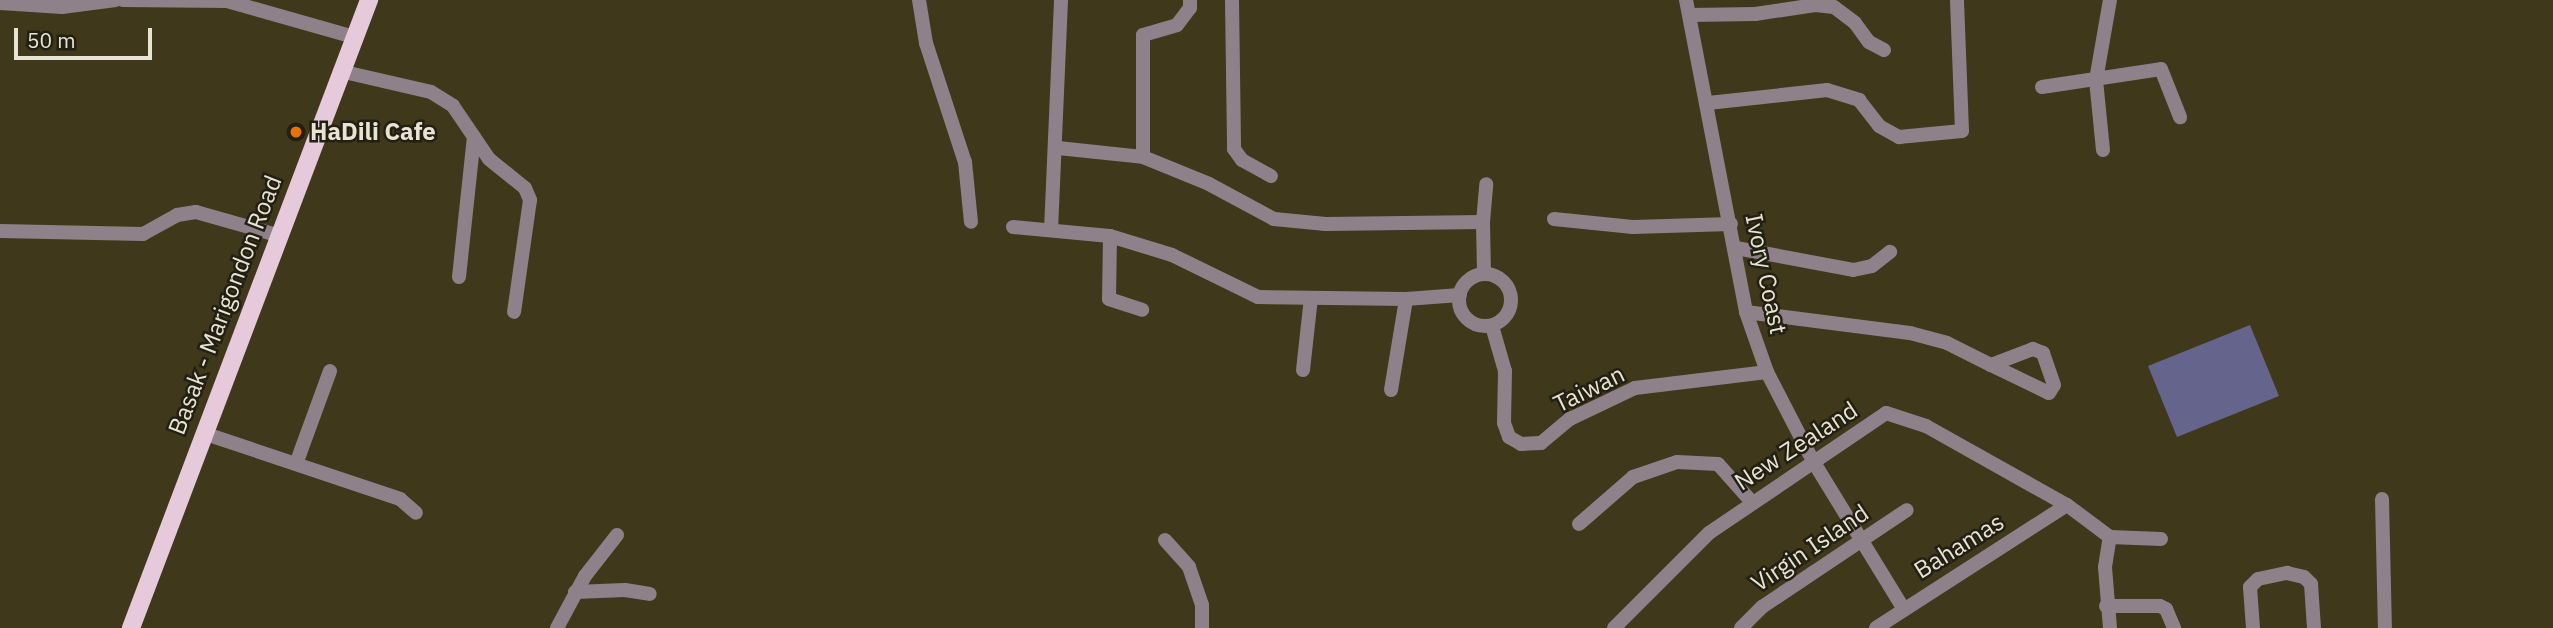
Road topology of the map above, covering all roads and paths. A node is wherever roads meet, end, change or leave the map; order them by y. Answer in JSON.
{"nodes":[{"id":1,"x":116,"y":0,"type":"edge"},
{"id":2,"x":123,"y":0,"type":"edge"},
{"id":3,"x":369,"y":0,"type":"edge"},
{"id":4,"x":919,"y":0,"type":"edge"},
{"id":5,"x":1061,"y":0,"type":"edge"},
{"id":6,"x":1189,"y":0,"type":"edge"},
{"id":7,"x":1232,"y":0,"type":"edge"},
{"id":8,"x":1957,"y":0,"type":"edge"},
{"id":9,"x":2110,"y":0,"type":"edge"},
{"id":10,"x":0,"y":3,"type":"edge"},
{"id":11,"x":1688,"y":7,"type":"edge"},
{"id":12,"x":354,"y":37,"type":"junction"},
{"id":13,"x":1884,"y":50,"type":"dead end"},
{"id":14,"x":340,"y":72,"type":"junction"},
{"id":15,"x":2096,"y":80,"type":"junction"},
{"id":16,"x":2042,"y":87,"type":"dead end"},
{"id":17,"x":1708,"y":103,"type":"junction"},
{"id":18,"x":2180,"y":117,"type":"dead end"},
{"id":19,"x":474,"y":138,"type":"junction"},
{"id":20,"x":1058,"y":148,"type":"junction"},
{"id":21,"x":2103,"y":150,"type":"dead end"},
{"id":22,"x":1143,"y":157,"type":"junction"},
{"id":23,"x":1271,"y":176,"type":"dead end"},
{"id":24,"x":1486,"y":184,"type":"dead end"},
{"id":25,"x":1554,"y":219,"type":"dead end"},
{"id":26,"x":971,"y":222,"type":"dead end"},
{"id":27,"x":1483,"y":222,"type":"junction"},
{"id":28,"x":1731,"y":224,"type":"junction"},
{"id":29,"x":1013,"y":227,"type":"dead end"},
{"id":30,"x":1051,"y":229,"type":"junction"},
{"id":31,"x":0,"y":231,"type":"edge"},
{"id":32,"x":277,"y":235,"type":"junction"},
{"id":33,"x":1110,"y":236,"type":"junction"},
{"id":34,"x":1736,"y":248,"type":"junction"},
{"id":35,"x":1890,"y":252,"type":"dead end"},
{"id":36,"x":1484,"y":274,"type":"junction"},
{"id":37,"x":459,"y":277,"type":"dead end"},
{"id":38,"x":1460,"y":295,"type":"junction"},
{"id":39,"x":1311,"y":298,"type":"junction"},
{"id":40,"x":1406,"y":299,"type":"junction"},
{"id":41,"x":1142,"y":310,"type":"dead end"},
{"id":42,"x":514,"y":312,"type":"dead end"},
{"id":43,"x":1746,"y":312,"type":"junction"},
{"id":44,"x":1492,"y":326,"type":"junction"},
{"id":45,"x":1991,"y":365,"type":"dead end"},
{"id":46,"x":1303,"y":370,"type":"dead end"},
{"id":47,"x":330,"y":371,"type":"dead end"},
{"id":48,"x":1767,"y":372,"type":"junction"},
{"id":49,"x":1391,"y":390,"type":"dead end"},
{"id":50,"x":204,"y":433,"type":"junction"},
{"id":51,"x":1813,"y":461,"type":"junction"},
{"id":52,"x":296,"y":464,"type":"junction"},
{"id":53,"x":2382,"y":499,"type":"dead end"},
{"id":54,"x":1751,"y":501,"type":"junction"},
{"id":55,"x":2067,"y":505,"type":"junction"},
{"id":56,"x":1907,"y":510,"type":"dead end"},
{"id":57,"x":416,"y":513,"type":"dead end"},
{"id":58,"x":1579,"y":524,"type":"dead end"},
{"id":59,"x":617,"y":535,"type":"dead end"},
{"id":60,"x":2110,"y":537,"type":"junction"},
{"id":61,"x":1862,"y":539,"type":"junction"},
{"id":62,"x":2161,"y":539,"type":"dead end"},
{"id":63,"x":1165,"y":540,"type":"dead end"},
{"id":64,"x":575,"y":592,"type":"junction"},
{"id":65,"x":650,"y":594,"type":"dead end"},
{"id":66,"x":2106,"y":606,"type":"junction"},
{"id":67,"x":1903,"y":608,"type":"junction"},
{"id":68,"x":131,"y":628,"type":"edge"},
{"id":69,"x":556,"y":628,"type":"edge"},
{"id":70,"x":1202,"y":628,"type":"edge"},
{"id":71,"x":1614,"y":628,"type":"edge"},
{"id":72,"x":1741,"y":628,"type":"edge"},
{"id":73,"x":1876,"y":628,"type":"edge"},
{"id":74,"x":2110,"y":628,"type":"edge"},
{"id":75,"x":2174,"y":628,"type":"edge"},
{"id":76,"x":2253,"y":628,"type":"edge"},
{"id":77,"x":2314,"y":628,"type":"edge"},
{"id":78,"x":2385,"y":628,"type":"edge"}],
"edges":[{"from":1,"to":10,"type":"street"},
{"from":2,"to":12,"type":"street"},
{"from":3,"to":12,"type":"main road","name":"Basak - Marigondon Road"},
{"from":4,"to":26,"type":"street"},
{"from":5,"to":20,"type":"street"},
{"from":6,"to":22,"type":"street"},
{"from":7,"to":23,"type":"street"},
{"from":8,"to":17,"type":"street"},
{"from":9,"to":15,"type":"street"},
{"from":11,"to":13,"type":"street"},
{"from":11,"to":17,"type":"street","name":"Ivory Coast"},
{"from":12,"to":14,"type":"main road","name":"Basak - Marigondon Road"},
{"from":14,"to":19,"type":"street"},
{"from":14,"to":32,"type":"main road","name":"Basak - Marigondon Road"},
{"from":15,"to":16,"type":"street"},
{"from":15,"to":18,"type":"street"},
{"from":15,"to":21,"type":"street"},
{"from":17,"to":28,"type":"street","name":"Ivory Coast"},
{"from":19,"to":37,"type":"street"},
{"from":19,"to":42,"type":"street"},
{"from":20,"to":22,"type":"street"},
{"from":20,"to":30,"type":"street"},
{"from":22,"to":27,"type":"street"},
{"from":24,"to":27,"type":"street"},
{"from":25,"to":28,"type":"street"},
{"from":27,"to":36,"type":"street"},
{"from":28,"to":34,"type":"street","name":"Ivory Coast"},
{"from":29,"to":30,"type":"street"},
{"from":30,"to":33,"type":"street"},
{"from":31,"to":32,"type":"street"},
{"from":32,"to":50,"type":"main road","name":"Basak - Marigondon Road"},
{"from":33,"to":39,"type":"street"},
{"from":33,"to":41,"type":"street"},
{"from":34,"to":35,"type":"street"},
{"from":34,"to":43,"type":"street","name":"Ivory Coast"},
{"from":36,"to":38,"type":"street"},
{"from":36,"to":44,"type":"street"},
{"from":38,"to":40,"type":"street"},
{"from":38,"to":44,"type":"street"},
{"from":39,"to":40,"type":"street"},
{"from":39,"to":46,"type":"street"},
{"from":40,"to":49,"type":"street"},
{"from":43,"to":45,"type":"street"},
{"from":43,"to":48,"type":"street","name":"Ivory Coast"},
{"from":44,"to":48,"type":"street","name":"Taiwan"},
{"from":47,"to":52,"type":"street"},
{"from":48,"to":51,"type":"street","name":"Ivory Coast"},
{"from":50,"to":52,"type":"street"},
{"from":50,"to":68,"type":"main road","name":"Basak - Marigondon Road"},
{"from":51,"to":54,"type":"street","name":"New Zealand"},
{"from":51,"to":55,"type":"street","name":"New Zealand"},
{"from":51,"to":61,"type":"street","name":"Ivory Coast"},
{"from":52,"to":57,"type":"street"},
{"from":53,"to":78,"type":"street"},
{"from":54,"to":58,"type":"street"},
{"from":54,"to":71,"type":"street","name":"New Zealand"},
{"from":55,"to":60,"type":"street"},
{"from":55,"to":67,"type":"street","name":"Bahamas"},
{"from":56,"to":61,"type":"street","name":"Virgin Island"},
{"from":59,"to":64,"type":"street"},
{"from":60,"to":62,"type":"street"},
{"from":60,"to":66,"type":"street"},
{"from":61,"to":67,"type":"street","name":"Ivory Coast"},
{"from":61,"to":72,"type":"street","name":"Virgin Island"},
{"from":63,"to":70,"type":"street"},
{"from":64,"to":65,"type":"street"},
{"from":64,"to":69,"type":"street"},
{"from":66,"to":74,"type":"street"},
{"from":66,"to":75,"type":"street"},
{"from":67,"to":73,"type":"street","name":"Bahamas"},
{"from":76,"to":77,"type":"street"}]}
